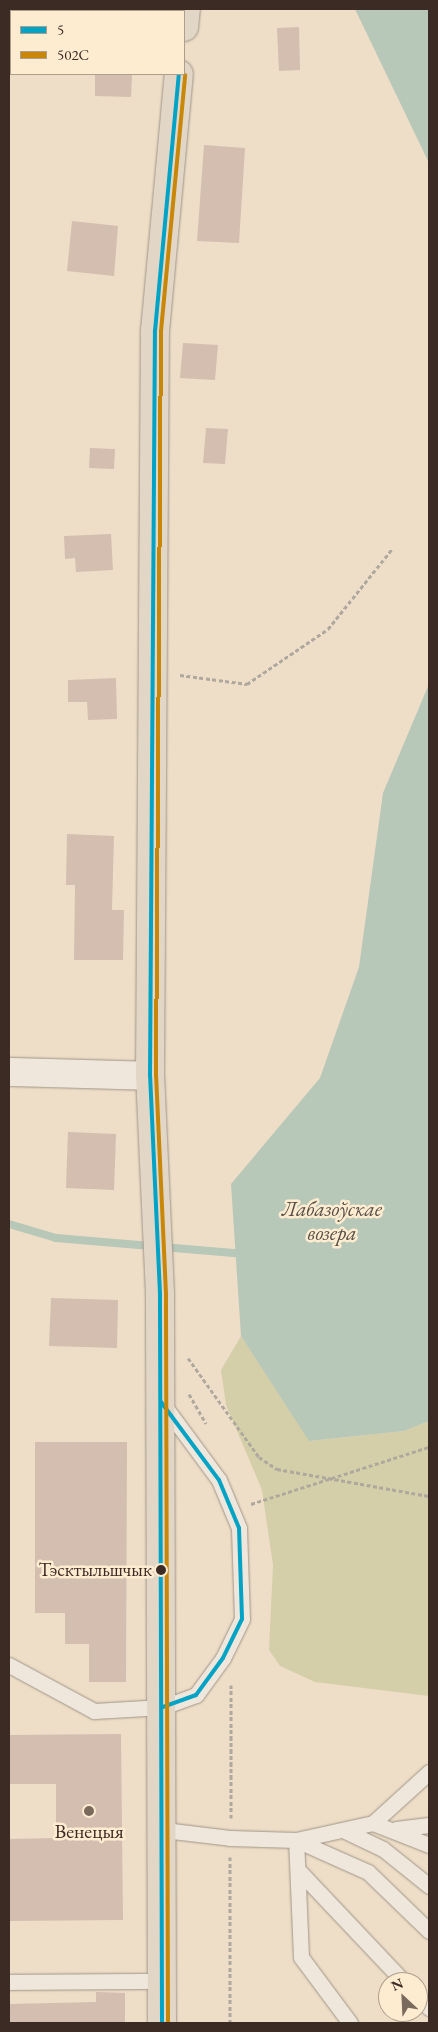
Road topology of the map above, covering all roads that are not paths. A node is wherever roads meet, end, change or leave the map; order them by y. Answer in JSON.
{"nodes":[{"id":1,"x":179,"y":75,"type":"edge"},
{"id":2,"x":9,"y":1072,"type":"edge"},
{"id":3,"x":150,"y":1076,"type":"junction"},
{"id":4,"x":161,"y":1402,"type":"junction"},
{"id":5,"x":9,"y":1665,"type":"edge"},
{"id":6,"x":163,"y":1707,"type":"junction"},
{"id":7,"x":429,"y":1772,"type":"edge"},
{"id":8,"x":373,"y":1823,"type":"junction"},
{"id":9,"x":429,"y":1825,"type":"edge"},
{"id":10,"x":164,"y":1830,"type":"junction"},
{"id":11,"x":343,"y":1830,"type":"junction"},
{"id":12,"x":392,"y":1830,"type":"junction"},
{"id":13,"x":296,"y":1840,"type":"junction"},
{"id":14,"x":429,"y":1845,"type":"edge"},
{"id":15,"x":298,"y":1870,"type":"junction"},
{"id":16,"x":429,"y":1886,"type":"edge"},
{"id":17,"x":429,"y":1931,"type":"edge"},
{"id":18,"x":395,"y":1972,"type":"edge"},
{"id":19,"x":163,"y":1980,"type":"junction"},
{"id":20,"x":9,"y":1982,"type":"edge"},
{"id":21,"x":162,"y":2023,"type":"edge"},
{"id":22,"x":350,"y":2023,"type":"edge"}],
"edges":[{"from":1,"to":3,"type":"highway"},
{"from":2,"to":3,"type":"street"},
{"from":3,"to":4,"type":"highway"},
{"from":4,"to":6,"type":"highway"},
{"from":4,"to":6,"type":"lane"},
{"from":5,"to":6,"type":"lane"},
{"from":6,"to":10,"type":"highway"},
{"from":7,"to":8,"type":"lane"},
{"from":8,"to":11,"type":"lane"},
{"from":8,"to":12,"type":"lane"},
{"from":9,"to":12,"type":"lane"},
{"from":10,"to":13,"type":"lane"},
{"from":10,"to":19,"type":"highway"},
{"from":11,"to":13,"type":"lane"},
{"from":11,"to":16,"type":"lane"},
{"from":12,"to":14,"type":"lane"},
{"from":13,"to":15,"type":"lane"},
{"from":13,"to":17,"type":"lane"},
{"from":15,"to":18,"type":"lane"},
{"from":15,"to":22,"type":"lane"},
{"from":19,"to":20,"type":"lane"},
{"from":19,"to":21,"type":"highway"}]}
